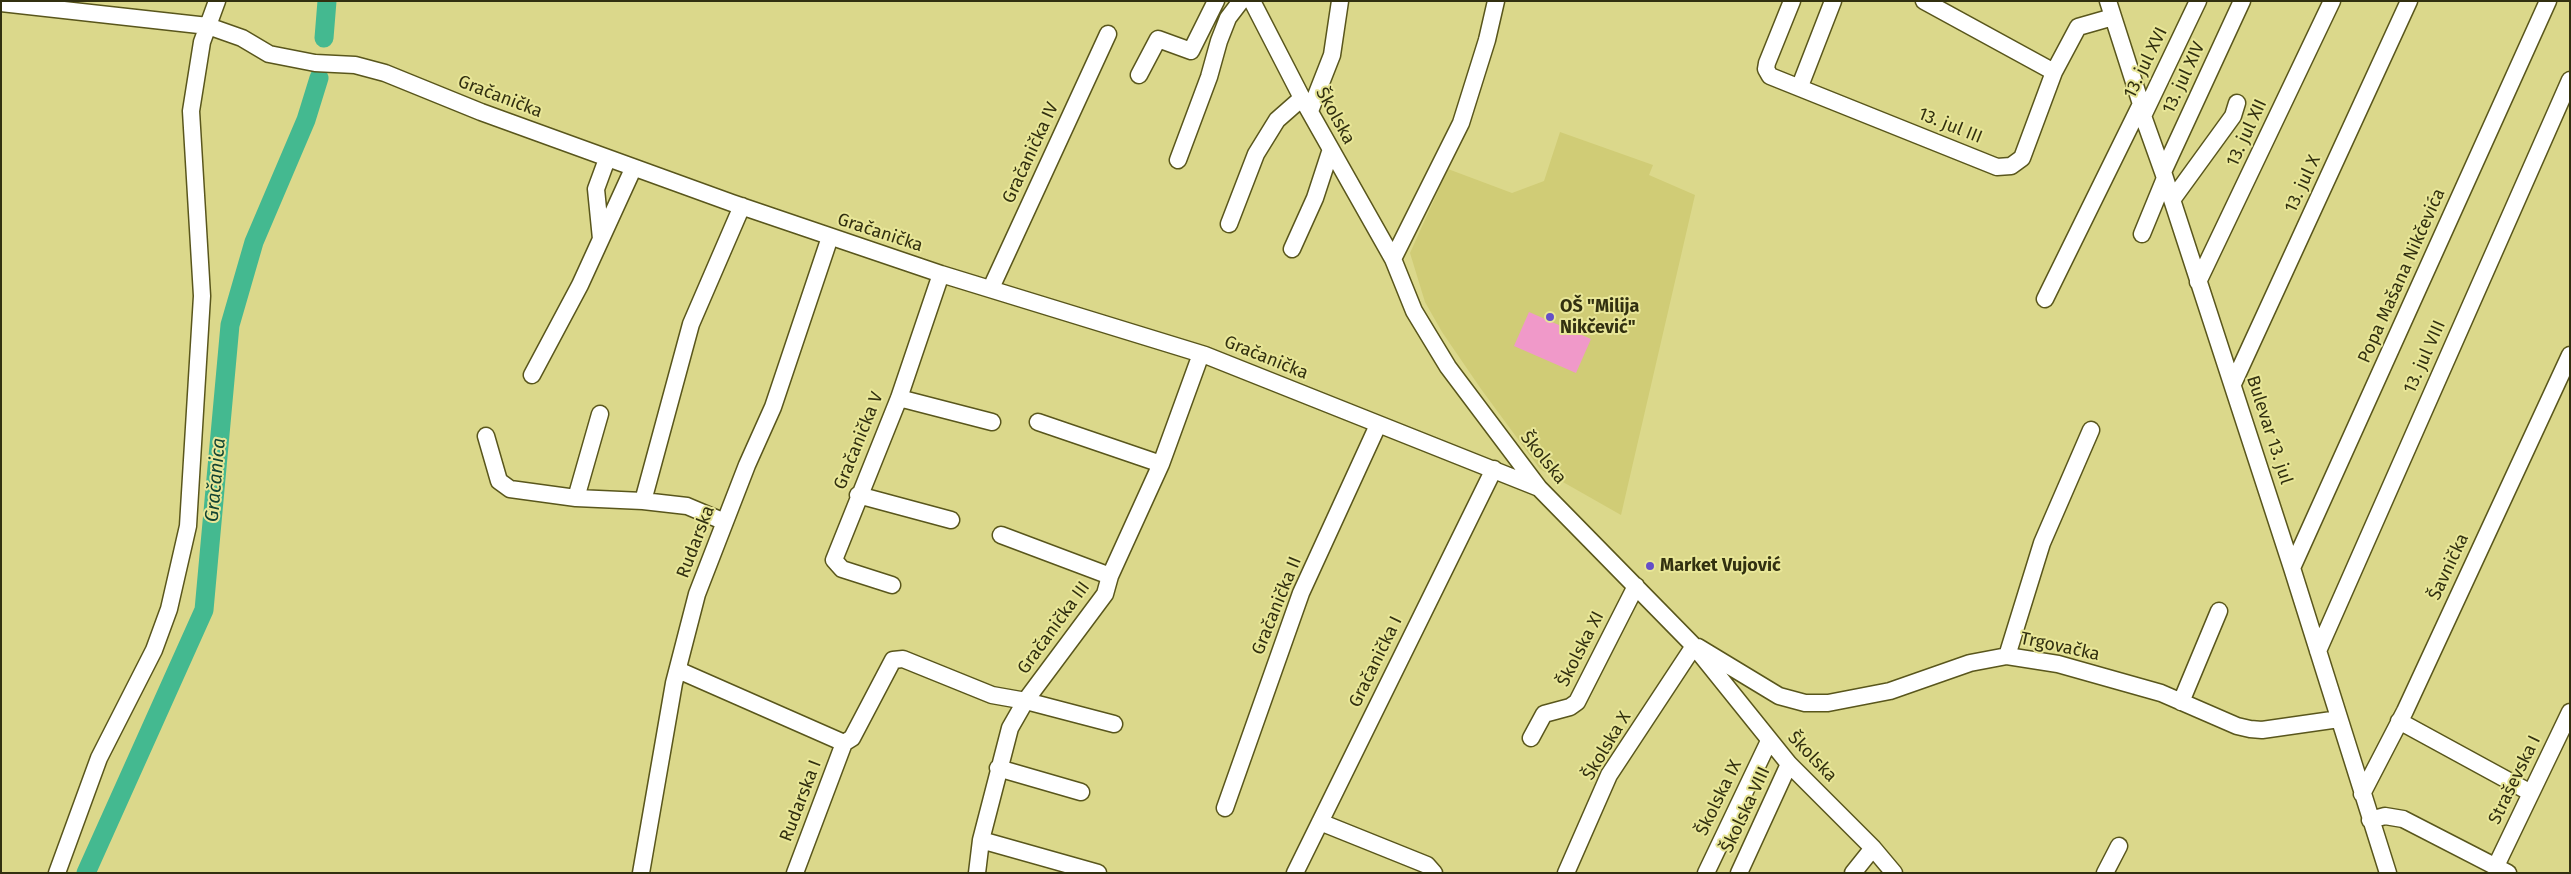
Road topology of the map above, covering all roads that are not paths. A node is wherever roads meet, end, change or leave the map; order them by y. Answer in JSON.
{"nodes":[{"id":1,"x":217,"y":1,"type":"edge"},
{"id":2,"x":1216,"y":1,"type":"edge"},
{"id":3,"x":1240,"y":1,"type":"edge"},
{"id":4,"x":1252,"y":1,"type":"edge"},
{"id":5,"x":1340,"y":1,"type":"edge"},
{"id":6,"x":1496,"y":1,"type":"edge"},
{"id":7,"x":1792,"y":1,"type":"edge"},
{"id":8,"x":1833,"y":1,"type":"edge"},
{"id":9,"x":1924,"y":1,"type":"edge"},
{"id":10,"x":2108,"y":1,"type":"edge"},
{"id":11,"x":2198,"y":1,"type":"edge"},
{"id":12,"x":2242,"y":1,"type":"edge"},
{"id":13,"x":2332,"y":1,"type":"edge"},
{"id":14,"x":2409,"y":1,"type":"edge"},
{"id":15,"x":2548,"y":1,"type":"edge"},
{"id":16,"x":1,"y":3,"type":"edge"},
{"id":17,"x":2113,"y":17,"type":"junction"},
{"id":18,"x":208,"y":26,"type":"junction"},
{"id":19,"x":1108,"y":34,"type":"dead end"},
{"id":20,"x":2054,"y":72,"type":"junction"},
{"id":21,"x":1139,"y":75,"type":"dead end"},
{"id":22,"x":2570,"y":80,"type":"edge"},
{"id":23,"x":1800,"y":86,"type":"junction"},
{"id":24,"x":2237,"y":103,"type":"dead end"},
{"id":25,"x":1306,"y":105,"type":"junction"},
{"id":26,"x":2142,"y":110,"type":"junction"},
{"id":27,"x":1331,"y":149,"type":"junction"},
{"id":28,"x":607,"y":159,"type":"junction"},
{"id":29,"x":1178,"y":160,"type":"dead end"},
{"id":30,"x":633,"y":169,"type":"junction"},
{"id":31,"x":2164,"y":175,"type":"junction"},
{"id":32,"x":2172,"y":200,"type":"junction"},
{"id":33,"x":742,"y":206,"type":"junction"},
{"id":34,"x":1229,"y":224,"type":"dead end"},
{"id":35,"x":2142,"y":234,"type":"dead end"},
{"id":36,"x":830,"y":237,"type":"junction"},
{"id":37,"x":601,"y":240,"type":"junction"},
{"id":38,"x":1292,"y":249,"type":"dead end"},
{"id":39,"x":1393,"y":259,"type":"junction"},
{"id":40,"x":941,"y":274,"type":"junction"},
{"id":41,"x":2198,"y":282,"type":"junction"},
{"id":42,"x":991,"y":288,"type":"junction"},
{"id":43,"x":2045,"y":299,"type":"dead end"},
{"id":44,"x":1201,"y":354,"type":"junction"},
{"id":45,"x":2570,"y":356,"type":"edge"},
{"id":46,"x":532,"y":375,"type":"dead end"},
{"id":47,"x":2233,"y":384,"type":"junction"},
{"id":48,"x":899,"y":398,"type":"junction"},
{"id":49,"x":600,"y":414,"type":"dead end"},
{"id":50,"x":992,"y":422,"type":"dead end"},
{"id":51,"x":1038,"y":422,"type":"dead end"},
{"id":52,"x":1378,"y":425,"type":"junction"},
{"id":53,"x":2091,"y":430,"type":"dead end"},
{"id":54,"x":486,"y":436,"type":"dead end"},
{"id":55,"x":1161,"y":464,"type":"junction"},
{"id":56,"x":1494,"y":469,"type":"junction"},
{"id":57,"x":1539,"y":488,"type":"junction"},
{"id":58,"x":858,"y":495,"type":"junction"},
{"id":59,"x":576,"y":498,"type":"junction"},
{"id":60,"x":643,"y":501,"type":"junction"},
{"id":61,"x":951,"y":520,"type":"dead end"},
{"id":62,"x":725,"y":522,"type":"junction"},
{"id":63,"x":1001,"y":535,"type":"dead end"},
{"id":64,"x":2292,"y":568,"type":"junction"},
{"id":65,"x":1110,"y":576,"type":"junction"},
{"id":66,"x":892,"y":585,"type":"dead end"},
{"id":67,"x":1636,"y":586,"type":"junction"},
{"id":68,"x":2219,"y":612,"type":"dead end"},
{"id":69,"x":1694,"y":646,"type":"junction"},
{"id":70,"x":2318,"y":651,"type":"junction"},
{"id":71,"x":2007,"y":656,"type":"junction"},
{"id":72,"x":678,"y":670,"type":"junction"},
{"id":73,"x":1026,"y":701,"type":"junction"},
{"id":74,"x":2181,"y":702,"type":"junction"},
{"id":75,"x":2570,"y":712,"type":"edge"},
{"id":76,"x":2339,"y":719,"type":"junction"},
{"id":77,"x":2399,"y":722,"type":"junction"},
{"id":78,"x":1114,"y":724,"type":"dead end"},
{"id":79,"x":1531,"y":738,"type":"dead end"},
{"id":80,"x":1768,"y":741,"type":"junction"},
{"id":81,"x":844,"y":743,"type":"junction"},
{"id":82,"x":1789,"y":764,"type":"junction"},
{"id":83,"x":998,"y":768,"type":"junction"},
{"id":84,"x":1081,"y":792,"type":"dead end"},
{"id":85,"x":2362,"y":794,"type":"junction"},
{"id":86,"x":2531,"y":794,"type":"junction"},
{"id":87,"x":1225,"y":808,"type":"dead end"},
{"id":88,"x":2370,"y":820,"type":"junction"},
{"id":89,"x":1320,"y":822,"type":"junction"},
{"id":90,"x":981,"y":840,"type":"junction"},
{"id":91,"x":2119,"y":846,"type":"dead end"},
{"id":92,"x":1873,"y":848,"type":"junction"},
{"id":93,"x":2502,"y":869,"type":"edge"},
{"id":94,"x":2386,"y":872,"type":"edge"},
{"id":95,"x":57,"y":873,"type":"edge"},
{"id":96,"x":641,"y":873,"type":"edge"},
{"id":97,"x":795,"y":873,"type":"edge"},
{"id":98,"x":976,"y":873,"type":"edge"},
{"id":99,"x":1098,"y":873,"type":"edge"},
{"id":100,"x":1295,"y":873,"type":"edge"},
{"id":101,"x":1434,"y":873,"type":"edge"},
{"id":102,"x":1566,"y":873,"type":"edge"},
{"id":103,"x":1706,"y":873,"type":"edge"},
{"id":104,"x":1739,"y":873,"type":"edge"},
{"id":105,"x":1853,"y":873,"type":"edge"},
{"id":106,"x":1894,"y":873,"type":"edge"},
{"id":107,"x":2105,"y":873,"type":"edge"}],
"edges":[{"from":1,"to":18,"type":"street"},
{"from":2,"to":21,"type":"street"},
{"from":3,"to":29,"type":"street"},
{"from":4,"to":25,"type":"street","name":"Školska"},
{"from":5,"to":25,"type":"street"},
{"from":6,"to":39,"type":"street"},
{"from":7,"to":23,"type":"street","name":"13. jul III"},
{"from":8,"to":23,"type":"street"},
{"from":9,"to":20,"type":"street"},
{"from":10,"to":17,"type":"street","name":"Bulevar 13. jul"},
{"from":11,"to":26,"type":"street","name":"13. jul XVI"},
{"from":12,"to":31,"type":"street","name":"13. jul XIV"},
{"from":13,"to":41,"type":"street","name":"13. jul XII"},
{"from":14,"to":47,"type":"street","name":"13. jul X"},
{"from":15,"to":64,"type":"street","name":"Popa Mašana Nikčevića"},
{"from":16,"to":18,"type":"street","name":"Gračanička"},
{"from":17,"to":20,"type":"street","name":"13. jul III"},
{"from":17,"to":26,"type":"street","name":"Bulevar 13. jul"},
{"from":18,"to":28,"type":"street","name":"Gračanička"},
{"from":18,"to":95,"type":"street"},
{"from":19,"to":42,"type":"street","name":"Gračanička IV"},
{"from":20,"to":23,"type":"street","name":"13. jul III"},
{"from":22,"to":70,"type":"street","name":"13. jul VIII"},
{"from":24,"to":32,"type":"street"},
{"from":25,"to":27,"type":"street","name":"Školska"},
{"from":25,"to":34,"type":"street"},
{"from":26,"to":31,"type":"street","name":"Bulevar 13. jul"},
{"from":26,"to":43,"type":"street","name":"13. jul XVI"},
{"from":27,"to":38,"type":"street"},
{"from":27,"to":39,"type":"street","name":"Školska"},
{"from":28,"to":30,"type":"street","name":"Gračanička"},
{"from":28,"to":37,"type":"street"},
{"from":30,"to":33,"type":"street","name":"Gračanička"},
{"from":30,"to":37,"type":"street"},
{"from":31,"to":32,"type":"street","name":"Bulevar 13. jul"},
{"from":31,"to":35,"type":"street","name":"13. jul XIV"},
{"from":32,"to":41,"type":"street","name":"Bulevar 13. jul"},
{"from":33,"to":36,"type":"street","name":"Gračanička"},
{"from":33,"to":60,"type":"street"},
{"from":36,"to":40,"type":"street","name":"Gračanička"},
{"from":36,"to":62,"type":"street","name":"Rudarska"},
{"from":37,"to":46,"type":"street"},
{"from":39,"to":57,"type":"street","name":"Školska"},
{"from":40,"to":42,"type":"street","name":"Gračanička"},
{"from":40,"to":48,"type":"street","name":"Gračanička V"},
{"from":41,"to":47,"type":"street","name":"Bulevar 13. jul"},
{"from":42,"to":44,"type":"street","name":"Gračanička"},
{"from":44,"to":52,"type":"street","name":"Gračanička"},
{"from":44,"to":55,"type":"street","name":"Gračanička III"},
{"from":45,"to":77,"type":"street","name":"Šavnička"},
{"from":47,"to":64,"type":"street","name":"Bulevar 13. jul"},
{"from":48,"to":50,"type":"street"},
{"from":48,"to":58,"type":"street","name":"Gračanička V"},
{"from":49,"to":59,"type":"street"},
{"from":51,"to":55,"type":"street"},
{"from":52,"to":56,"type":"street","name":"Gračanička"},
{"from":52,"to":87,"type":"street","name":"Gračanička II"},
{"from":53,"to":71,"type":"street"},
{"from":54,"to":59,"type":"street"},
{"from":55,"to":65,"type":"street","name":"Gračanička III"},
{"from":56,"to":57,"type":"street","name":"Gračanička"},
{"from":56,"to":89,"type":"street","name":"Gračanička I"},
{"from":57,"to":67,"type":"street","name":"Školska"},
{"from":58,"to":61,"type":"street"},
{"from":58,"to":66,"type":"street","name":"Gračanička V"},
{"from":59,"to":60,"type":"street"},
{"from":60,"to":62,"type":"street"},
{"from":62,"to":72,"type":"street","name":"Rudarska"},
{"from":63,"to":65,"type":"street"},
{"from":64,"to":70,"type":"street","name":"Bulevar 13. jul"},
{"from":65,"to":73,"type":"street","name":"Gračanička III"},
{"from":67,"to":69,"type":"street","name":"Školska"},
{"from":67,"to":79,"type":"street","name":"Školska XI"},
{"from":68,"to":74,"type":"street"},
{"from":69,"to":71,"type":"street","name":"Trgovačka"},
{"from":69,"to":80,"type":"street","name":"Školska"},
{"from":69,"to":102,"type":"street","name":"Školska X"},
{"from":70,"to":76,"type":"street","name":"Bulevar 13. jul"},
{"from":71,"to":74,"type":"street","name":"Trgovačka"},
{"from":72,"to":81,"type":"street"},
{"from":72,"to":96,"type":"street","name":"Rudarska"},
{"from":73,"to":78,"type":"street"},
{"from":73,"to":81,"type":"street","name":"Rudarska I"},
{"from":73,"to":83,"type":"street","name":"Gračanička III"},
{"from":74,"to":76,"type":"street","name":"Trgovačka"},
{"from":75,"to":86,"type":"street","name":"Straševska I"},
{"from":76,"to":85,"type":"street","name":"Bulevar 13. jul"},
{"from":77,"to":85,"type":"street","name":"Šavnička"},
{"from":77,"to":86,"type":"street"},
{"from":80,"to":82,"type":"street","name":"Školska"},
{"from":80,"to":103,"type":"street","name":"Školska IX"},
{"from":81,"to":97,"type":"street","name":"Rudarska I"},
{"from":82,"to":92,"type":"street","name":"Školska"},
{"from":82,"to":104,"type":"street","name":"Školska VIII"},
{"from":83,"to":84,"type":"street"},
{"from":83,"to":90,"type":"street","name":"Gračanička III"},
{"from":85,"to":88,"type":"street","name":"Bulevar 13. jul"},
{"from":86,"to":93,"type":"street","name":"Straševska I"},
{"from":88,"to":93,"type":"street"},
{"from":88,"to":94,"type":"street","name":"Bulevar 13. jul"},
{"from":89,"to":100,"type":"street","name":"Gračanička I"},
{"from":89,"to":101,"type":"street"},
{"from":90,"to":98,"type":"street","name":"Gračanička III"},
{"from":90,"to":99,"type":"street"},
{"from":91,"to":107,"type":"street"},
{"from":92,"to":105,"type":"street"},
{"from":92,"to":106,"type":"street","name":"Školska"}]}
